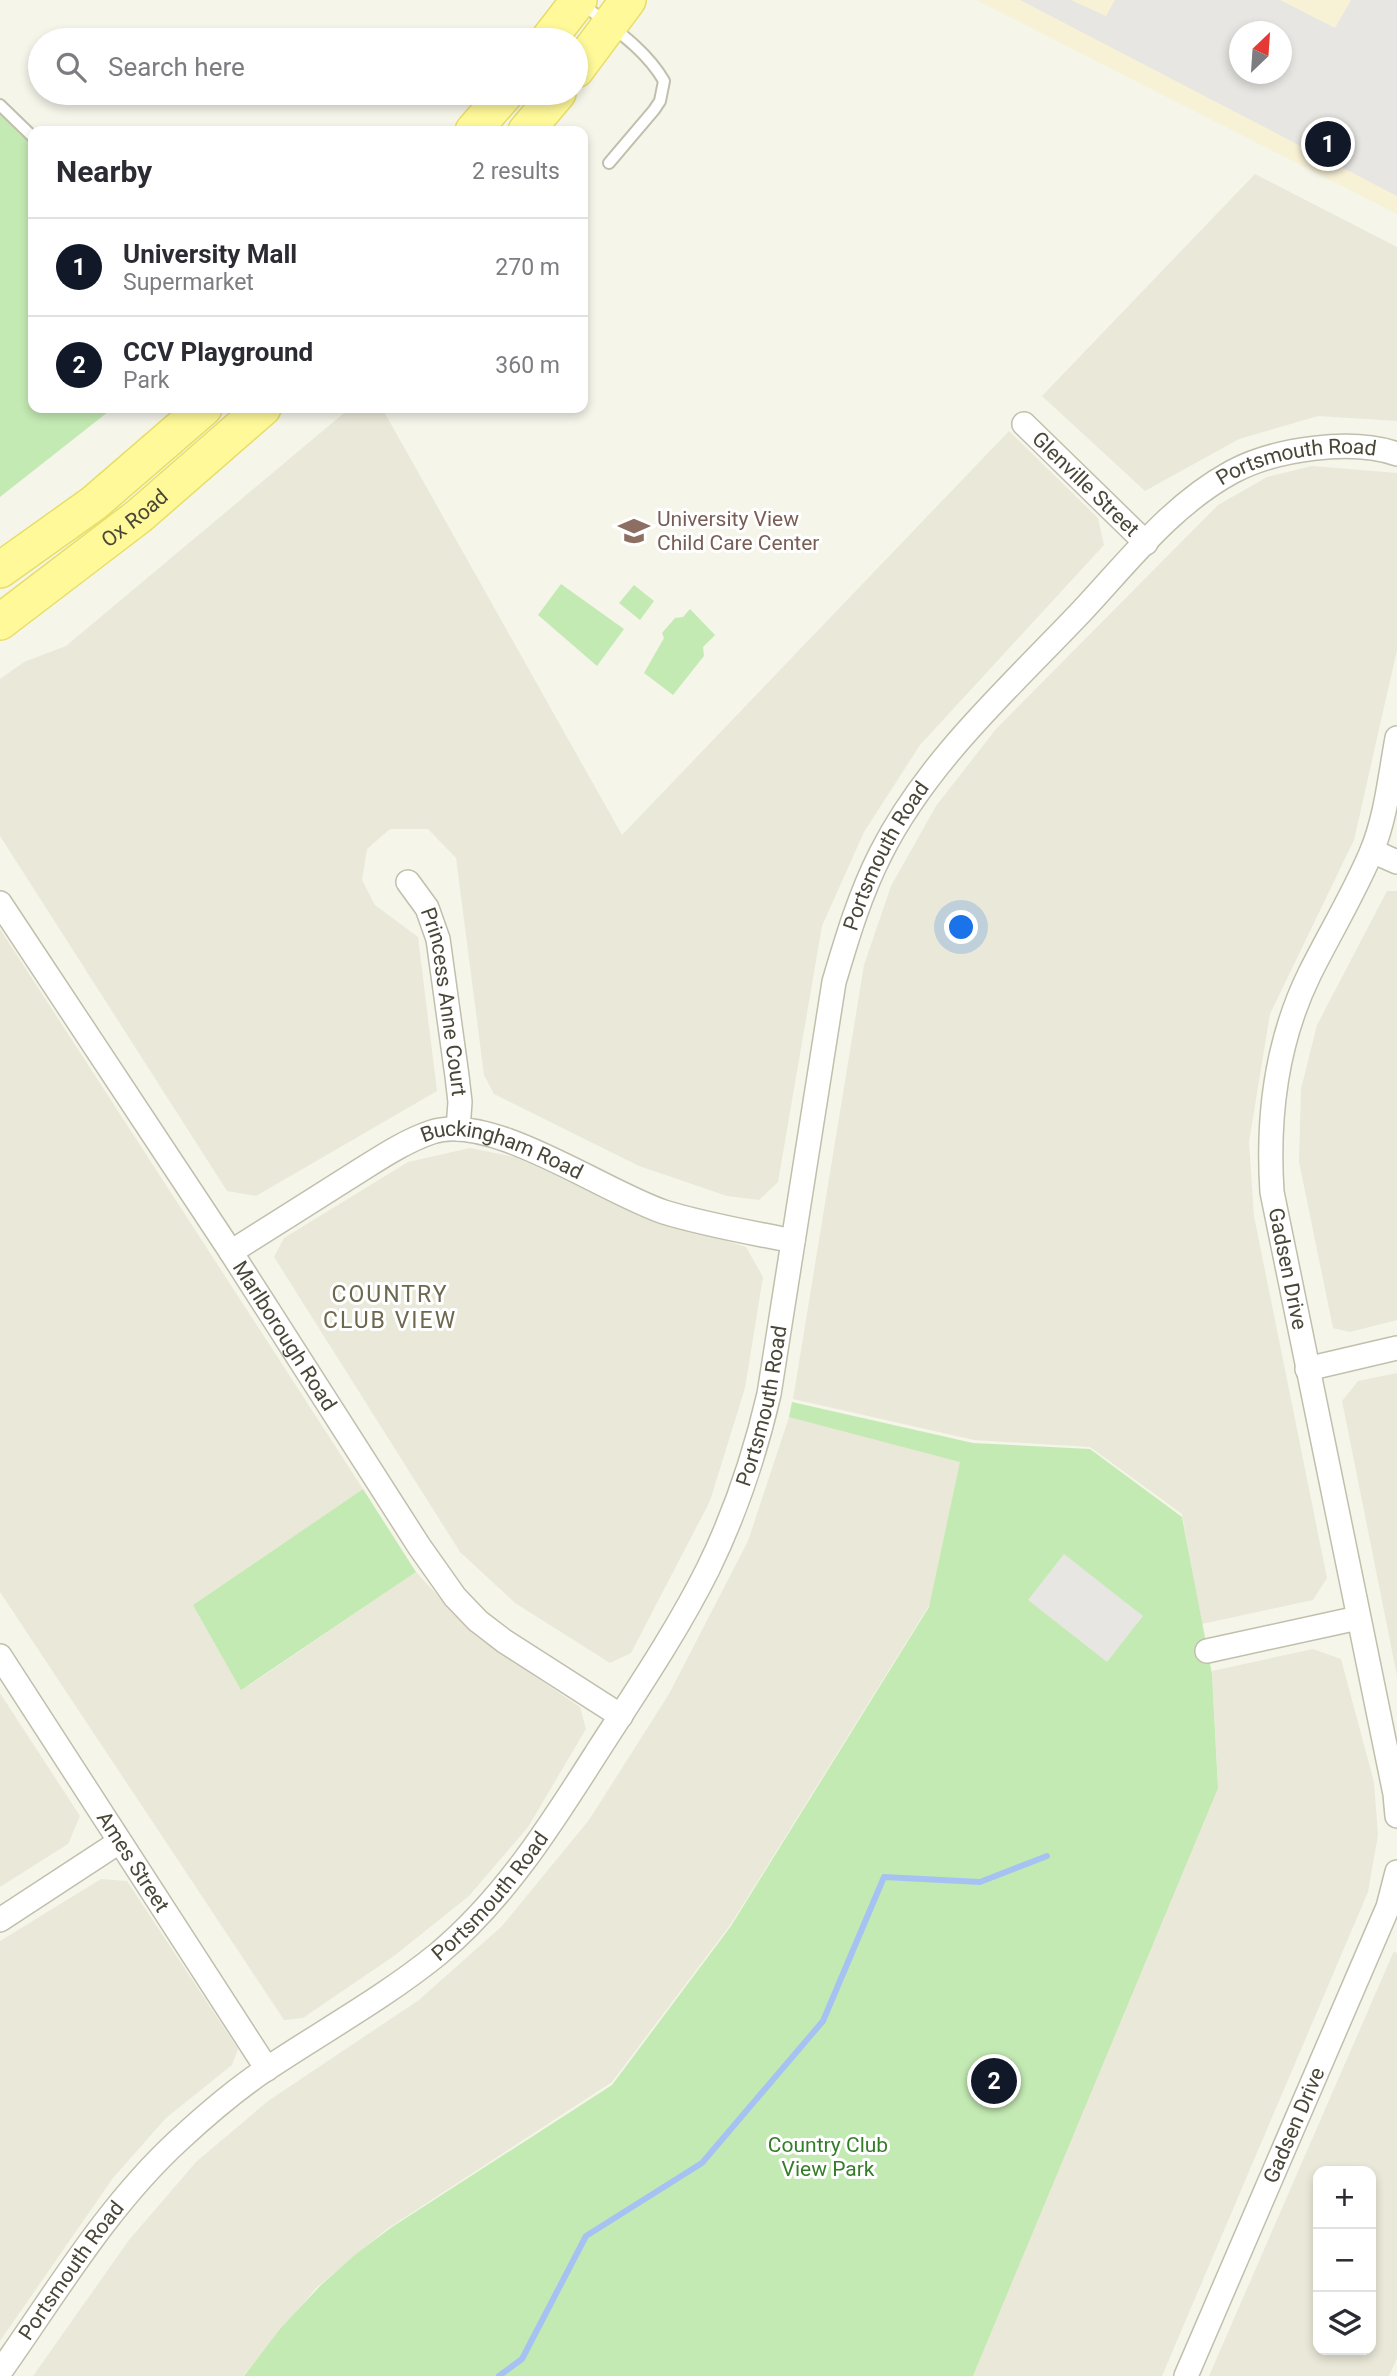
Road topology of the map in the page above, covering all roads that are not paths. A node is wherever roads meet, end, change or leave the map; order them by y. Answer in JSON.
{"nodes":[{"id":1,"x":579,"y":1,"type":"edge"},
{"id":2,"x":618,"y":13,"type":"edge"},
{"id":3,"x":558,"y":28,"type":"edge"},
{"id":4,"x":588,"y":54,"type":"edge"},
{"id":5,"x":0,"y":105,"type":"edge"},
{"id":6,"x":496,"y":105,"type":"edge"},
{"id":7,"x":548,"y":105,"type":"edge"},
{"id":8,"x":477,"y":126,"type":"edge"},
{"id":9,"x":530,"y":126,"type":"edge"},
{"id":10,"x":28,"y":132,"type":"edge"},
{"id":11,"x":608,"y":163,"type":"dead end"},
{"id":12,"x":198,"y":413,"type":"edge"},
{"id":13,"x":257,"y":413,"type":"edge"},
{"id":14,"x":1024,"y":424,"type":"dead end"},
{"id":15,"x":1397,"y":454,"type":"edge"},
{"id":16,"x":1146,"y":543,"type":"junction"},
{"id":17,"x":0,"y":570,"type":"edge"},
{"id":18,"x":0,"y":622,"type":"edge"},
{"id":19,"x":1397,"y":738,"type":"edge"},
{"id":20,"x":1372,"y":851,"type":"junction"},
{"id":21,"x":1397,"y":862,"type":"edge"},
{"id":22,"x":408,"y":882,"type":"dead end"},
{"id":23,"x":0,"y":904,"type":"edge"},
{"id":24,"x":458,"y":1129,"type":"junction"},
{"id":25,"x":793,"y":1241,"type":"junction"},
{"id":26,"x":231,"y":1252,"type":"junction"},
{"id":27,"x":1397,"y":1348,"type":"edge"},
{"id":28,"x":1307,"y":1369,"type":"junction"},
{"id":29,"x":1358,"y":1618,"type":"junction"},
{"id":30,"x":1207,"y":1651,"type":"dead end"},
{"id":31,"x":0,"y":1656,"type":"edge"},
{"id":32,"x":621,"y":1716,"type":"junction"},
{"id":33,"x":1397,"y":1816,"type":"edge"},
{"id":34,"x":119,"y":1842,"type":"junction"},
{"id":35,"x":1397,"y":1873,"type":"edge"},
{"id":36,"x":0,"y":1920,"type":"edge"},
{"id":37,"x":267,"y":2069,"type":"junction"},
{"id":38,"x":0,"y":2372,"type":"edge"},
{"id":39,"x":1185,"y":2376,"type":"edge"}],
"edges":[{"from":1,"to":2,"type":"lane"},
{"from":1,"to":3,"type":"main road"},
{"from":2,"to":4,"type":"main road"},
{"from":2,"to":11,"type":"lane"},
{"from":5,"to":10,"type":"lane"},
{"from":6,"to":8,"type":"main road"},
{"from":7,"to":9,"type":"main road"},
{"from":12,"to":17,"type":"main road","name":"Ox Road"},
{"from":13,"to":18,"type":"main road","name":"Ox Road"},
{"from":14,"to":16,"type":"street","name":"Glenville Street"},
{"from":15,"to":16,"type":"street","name":"Portsmouth Road"},
{"from":16,"to":25,"type":"street","name":"Portsmouth Road"},
{"from":19,"to":20,"type":"street","name":"Gadsen Drive"},
{"from":20,"to":21,"type":"street"},
{"from":20,"to":28,"type":"street","name":"Gadsen Drive"},
{"from":22,"to":24,"type":"street","name":"Princess Anne Court"},
{"from":23,"to":26,"type":"street","name":"Marlborough Road"},
{"from":24,"to":25,"type":"street","name":"Buckingham Road"},
{"from":24,"to":26,"type":"street","name":"Buckingham Road"},
{"from":25,"to":32,"type":"street","name":"Portsmouth Road"},
{"from":26,"to":32,"type":"street","name":"Marlborough Road"},
{"from":27,"to":28,"type":"street"},
{"from":28,"to":29,"type":"street","name":"Gadsen Drive"},
{"from":29,"to":30,"type":"street"},
{"from":29,"to":33,"type":"street","name":"Gadsen Drive"},
{"from":31,"to":34,"type":"street","name":"Ames Street"},
{"from":32,"to":37,"type":"street","name":"Portsmouth Road"},
{"from":34,"to":36,"type":"street"},
{"from":34,"to":37,"type":"street","name":"Ames Street"},
{"from":35,"to":39,"type":"street","name":"Gadsen Drive"},
{"from":37,"to":38,"type":"street","name":"Portsmouth Road"}]}
